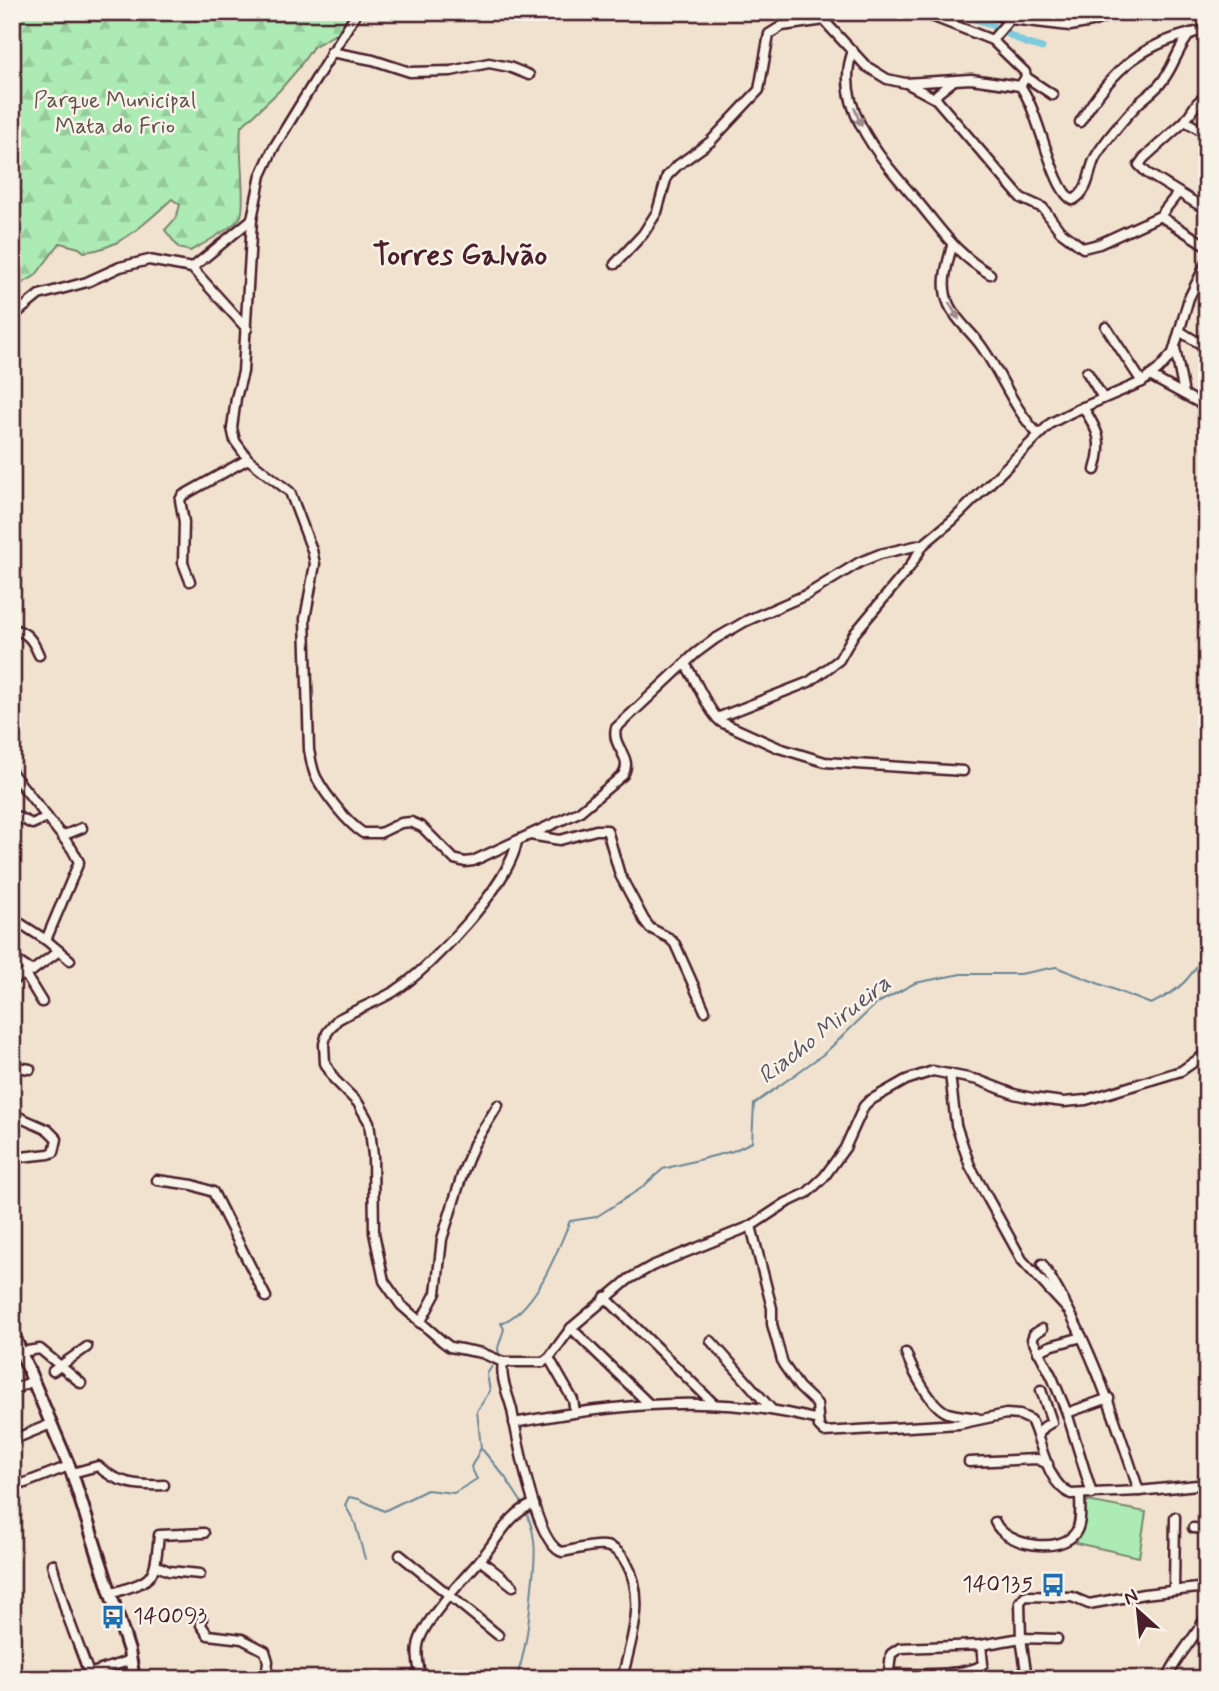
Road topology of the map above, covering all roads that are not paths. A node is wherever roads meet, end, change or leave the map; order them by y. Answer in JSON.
{"nodes":[{"id":1,"x":356,"y":12,"type":"edge"},
{"id":2,"x":921,"y":12,"type":"edge"},
{"id":3,"x":986,"y":12,"type":"edge"},
{"id":4,"x":1119,"y":12,"type":"edge"},
{"id":5,"x":825,"y":16,"type":"edge"},
{"id":6,"x":1023,"y":16,"type":"edge"},
{"id":7,"x":1008,"y":22,"type":"junction"},
{"id":8,"x":1207,"y":30,"type":"edge"},
{"id":9,"x":1191,"y":33,"type":"junction"},
{"id":10,"x":995,"y":37,"type":"junction"},
{"id":11,"x":853,"y":51,"type":"junction"},
{"id":12,"x":331,"y":52,"type":"junction"},
{"id":13,"x":529,"y":75,"type":"dead end"},
{"id":14,"x":1026,"y":77,"type":"junction"},
{"id":15,"x":955,"y":80,"type":"junction"},
{"id":16,"x":905,"y":83,"type":"junction"},
{"id":17,"x":1020,"y":86,"type":"junction"},
{"id":18,"x":1207,"y":94,"type":"edge"},
{"id":19,"x":1053,"y":95,"type":"dead end"},
{"id":20,"x":936,"y":99,"type":"junction"},
{"id":21,"x":1185,"y":121,"type":"junction"},
{"id":22,"x":1080,"y":122,"type":"dead end"},
{"id":23,"x":1207,"y":134,"type":"edge"},
{"id":24,"x":1178,"y":193,"type":"junction"},
{"id":25,"x":1207,"y":210,"type":"edge"},
{"id":26,"x":1160,"y":216,"type":"junction"},
{"id":27,"x":252,"y":219,"type":"junction"},
{"id":28,"x":952,"y":246,"type":"junction"},
{"id":29,"x":1207,"y":246,"type":"edge"},
{"id":30,"x":1207,"y":262,"type":"edge"},
{"id":31,"x":615,"y":264,"type":"dead end"},
{"id":32,"x":192,"y":268,"type":"junction"},
{"id":33,"x":990,"y":274,"type":"dead end"},
{"id":34,"x":1197,"y":283,"type":"junction"},
{"id":35,"x":1207,"y":290,"type":"edge"},
{"id":36,"x":12,"y":317,"type":"edge"},
{"id":37,"x":1107,"y":327,"type":"dead end"},
{"id":38,"x":247,"y":329,"type":"junction"},
{"id":39,"x":1181,"y":332,"type":"junction"},
{"id":40,"x":1175,"y":348,"type":"junction"},
{"id":41,"x":1207,"y":348,"type":"edge"},
{"id":42,"x":1087,"y":372,"type":"dead end"},
{"id":43,"x":1150,"y":376,"type":"junction"},
{"id":44,"x":1142,"y":382,"type":"junction"},
{"id":45,"x":1184,"y":394,"type":"junction"},
{"id":46,"x":1103,"y":398,"type":"junction"},
{"id":47,"x":1083,"y":407,"type":"junction"},
{"id":48,"x":1207,"y":407,"type":"edge"},
{"id":49,"x":1038,"y":434,"type":"junction"},
{"id":50,"x":248,"y":459,"type":"junction"},
{"id":51,"x":1095,"y":470,"type":"dead end"},
{"id":52,"x":924,"y":544,"type":"junction"},
{"id":53,"x":190,"y":581,"type":"dead end"},
{"id":54,"x":12,"y":629,"type":"edge"},
{"id":55,"x":39,"y":655,"type":"dead end"},
{"id":56,"x":685,"y":664,"type":"junction"},
{"id":57,"x":717,"y":718,"type":"junction"},
{"id":58,"x":963,"y":771,"type":"dead end"},
{"id":59,"x":12,"y":773,"type":"edge"},
{"id":60,"x":12,"y":814,"type":"edge"},
{"id":61,"x":44,"y":820,"type":"junction"},
{"id":62,"x":82,"y":828,"type":"dead end"},
{"id":63,"x":530,"y":835,"type":"junction"},
{"id":64,"x":62,"y":836,"type":"junction"},
{"id":65,"x":517,"y":841,"type":"junction"},
{"id":66,"x":12,"y":918,"type":"edge"},
{"id":67,"x":46,"y":940,"type":"junction"},
{"id":68,"x":59,"y":951,"type":"junction"},
{"id":69,"x":12,"y":958,"type":"edge"},
{"id":70,"x":70,"y":960,"type":"dead end"},
{"id":71,"x":29,"y":973,"type":"junction"},
{"id":72,"x":12,"y":980,"type":"edge"},
{"id":73,"x":42,"y":1002,"type":"dead end"},
{"id":74,"x":705,"y":1011,"type":"dead end"},
{"id":75,"x":1207,"y":1053,"type":"edge"},
{"id":76,"x":12,"y":1066,"type":"edge"},
{"id":77,"x":30,"y":1069,"type":"dead end"},
{"id":78,"x":950,"y":1074,"type":"junction"},
{"id":79,"x":498,"y":1105,"type":"dead end"},
{"id":80,"x":12,"y":1114,"type":"edge"},
{"id":81,"x":12,"y":1158,"type":"edge"},
{"id":82,"x":157,"y":1180,"type":"dead end"},
{"id":83,"x":751,"y":1226,"type":"junction"},
{"id":84,"x":1042,"y":1264,"type":"dead end"},
{"id":85,"x":266,"y":1297,"type":"dead end"},
{"id":86,"x":605,"y":1297,"type":"junction"},
{"id":87,"x":1068,"y":1310,"type":"junction"},
{"id":88,"x":420,"y":1323,"type":"junction"},
{"id":89,"x":571,"y":1328,"type":"junction"},
{"id":90,"x":1042,"y":1329,"type":"dead end"},
{"id":91,"x":13,"y":1337,"type":"edge"},
{"id":92,"x":1082,"y":1337,"type":"junction"},
{"id":93,"x":710,"y":1341,"type":"dead end"},
{"id":94,"x":87,"y":1347,"type":"dead end"},
{"id":95,"x":21,"y":1352,"type":"junction"},
{"id":96,"x":1038,"y":1352,"type":"junction"},
{"id":97,"x":906,"y":1353,"type":"dead end"},
{"id":98,"x":549,"y":1358,"type":"junction"},
{"id":99,"x":503,"y":1362,"type":"junction"},
{"id":100,"x":57,"y":1369,"type":"junction"},
{"id":101,"x":33,"y":1381,"type":"junction"},
{"id":102,"x":81,"y":1383,"type":"dead end"},
{"id":103,"x":12,"y":1390,"type":"edge"},
{"id":104,"x":1041,"y":1391,"type":"dead end"},
{"id":105,"x":1109,"y":1398,"type":"junction"},
{"id":106,"x":648,"y":1403,"type":"junction"},
{"id":107,"x":714,"y":1404,"type":"junction"},
{"id":108,"x":772,"y":1410,"type":"junction"},
{"id":109,"x":575,"y":1412,"type":"junction"},
{"id":110,"x":1067,"y":1413,"type":"junction"},
{"id":111,"x":983,"y":1419,"type":"junction"},
{"id":112,"x":818,"y":1420,"type":"junction"},
{"id":113,"x":514,"y":1423,"type":"junction"},
{"id":114,"x":51,"y":1424,"type":"junction"},
{"id":115,"x":1038,"y":1435,"type":"junction"},
{"id":116,"x":12,"y":1440,"type":"edge"},
{"id":117,"x":969,"y":1462,"type":"dead end"},
{"id":118,"x":1048,"y":1464,"type":"junction"},
{"id":119,"x":71,"y":1469,"type":"junction"},
{"id":120,"x":1207,"y":1484,"type":"edge"},
{"id":121,"x":164,"y":1485,"type":"dead end"},
{"id":122,"x":12,"y":1488,"type":"edge"},
{"id":123,"x":1139,"y":1491,"type":"junction"},
{"id":124,"x":1080,"y":1494,"type":"junction"},
{"id":125,"x":1092,"y":1494,"type":"junction"},
{"id":126,"x":534,"y":1504,"type":"junction"},
{"id":127,"x":1175,"y":1517,"type":"dead end"},
{"id":128,"x":995,"y":1522,"type":"dead end"},
{"id":129,"x":1193,"y":1528,"type":"dead end"},
{"id":130,"x":1207,"y":1529,"type":"edge"},
{"id":131,"x":204,"y":1533,"type":"dead end"},
{"id":132,"x":400,"y":1555,"type":"dead end"},
{"id":133,"x":480,"y":1560,"type":"junction"},
{"id":134,"x":52,"y":1564,"type":"dead end"},
{"id":135,"x":157,"y":1566,"type":"junction"},
{"id":136,"x":200,"y":1574,"type":"dead end"},
{"id":137,"x":513,"y":1586,"type":"dead end"},
{"id":138,"x":1207,"y":1587,"type":"edge"},
{"id":139,"x":1174,"y":1590,"type":"junction"},
{"id":140,"x":110,"y":1594,"type":"junction"},
{"id":141,"x":450,"y":1597,"type":"junction"},
{"id":142,"x":1207,"y":1614,"type":"edge"},
{"id":143,"x":202,"y":1618,"type":"dead end"},
{"id":144,"x":498,"y":1635,"type":"dead end"},
{"id":145,"x":1021,"y":1637,"type":"junction"},
{"id":146,"x":1057,"y":1639,"type":"dead end"},
{"id":147,"x":981,"y":1645,"type":"junction"},
{"id":148,"x":131,"y":1660,"type":"junction"},
{"id":149,"x":90,"y":1676,"type":"edge"},
{"id":150,"x":888,"y":1676,"type":"edge"},
{"id":151,"x":1027,"y":1678,"type":"edge"},
{"id":152,"x":134,"y":1679,"type":"edge"},
{"id":153,"x":266,"y":1679,"type":"edge"},
{"id":154,"x":421,"y":1679,"type":"edge"},
{"id":155,"x":622,"y":1679,"type":"edge"},
{"id":156,"x":1167,"y":1679,"type":"edge"}],
"edges":[{"from":1,"to":12,"type":"street"},
{"from":2,"to":10,"type":"street"},
{"from":3,"to":7,"type":"street"},
{"from":4,"to":6,"type":"street"},
{"from":5,"to":11,"type":"street"},
{"from":5,"to":31,"type":"street"},
{"from":6,"to":7,"type":"street"},
{"from":7,"to":10,"type":"street"},
{"from":8,"to":9,"type":"street"},
{"from":9,"to":17,"type":"street"},
{"from":9,"to":22,"type":"street"},
{"from":10,"to":14,"type":"street"},
{"from":11,"to":16,"type":"street"},
{"from":11,"to":28,"type":"street","one_way":true},
{"from":12,"to":13,"type":"street"},
{"from":12,"to":27,"type":"street"},
{"from":14,"to":17,"type":"street"},
{"from":14,"to":19,"type":"street"},
{"from":15,"to":16,"type":"street"},
{"from":15,"to":17,"type":"street"},
{"from":15,"to":20,"type":"street"},
{"from":16,"to":20,"type":"street"},
{"from":18,"to":21,"type":"street"},
{"from":20,"to":26,"type":"street"},
{"from":21,"to":23,"type":"street"},
{"from":21,"to":24,"type":"street"},
{"from":24,"to":25,"type":"street"},
{"from":24,"to":26,"type":"street"},
{"from":26,"to":29,"type":"street"},
{"from":27,"to":32,"type":"street"},
{"from":27,"to":38,"type":"street"},
{"from":28,"to":33,"type":"street"},
{"from":28,"to":49,"type":"street","one_way":true},
{"from":30,"to":34,"type":"street"},
{"from":32,"to":36,"type":"street"},
{"from":32,"to":38,"type":"street"},
{"from":34,"to":35,"type":"street"},
{"from":34,"to":39,"type":"street"},
{"from":37,"to":44,"type":"street"},
{"from":38,"to":50,"type":"street"},
{"from":39,"to":40,"type":"street"},
{"from":39,"to":41,"type":"street"},
{"from":40,"to":43,"type":"street"},
{"from":40,"to":45,"type":"street"},
{"from":42,"to":46,"type":"street"},
{"from":43,"to":44,"type":"street"},
{"from":43,"to":45,"type":"street"},
{"from":44,"to":46,"type":"street"},
{"from":45,"to":48,"type":"street"},
{"from":46,"to":47,"type":"street"},
{"from":47,"to":49,"type":"street"},
{"from":47,"to":51,"type":"street"},
{"from":49,"to":52,"type":"street"},
{"from":50,"to":53,"type":"street"},
{"from":50,"to":65,"type":"street"},
{"from":52,"to":56,"type":"street"},
{"from":52,"to":57,"type":"street"},
{"from":54,"to":55,"type":"street"},
{"from":56,"to":57,"type":"street"},
{"from":56,"to":63,"type":"street"},
{"from":57,"to":58,"type":"street"},
{"from":59,"to":61,"type":"street"},
{"from":60,"to":61,"type":"street"},
{"from":61,"to":64,"type":"street"},
{"from":62,"to":64,"type":"street"},
{"from":63,"to":65,"type":"street"},
{"from":63,"to":74,"type":"street"},
{"from":64,"to":67,"type":"street"},
{"from":65,"to":88,"type":"street"},
{"from":66,"to":67,"type":"street"},
{"from":67,"to":68,"type":"street"},
{"from":68,"to":70,"type":"street"},
{"from":68,"to":71,"type":"street"},
{"from":69,"to":71,"type":"street"},
{"from":71,"to":72,"type":"street"},
{"from":71,"to":73,"type":"street"},
{"from":75,"to":78,"type":"street"},
{"from":76,"to":77,"type":"street"},
{"from":78,"to":83,"type":"street"},
{"from":78,"to":87,"type":"street"},
{"from":79,"to":88,"type":"street"},
{"from":80,"to":81,"type":"street"},
{"from":82,"to":85,"type":"street"},
{"from":83,"to":86,"type":"street"},
{"from":83,"to":112,"type":"street"},
{"from":84,"to":87,"type":"street"},
{"from":86,"to":89,"type":"street"},
{"from":86,"to":107,"type":"street"},
{"from":87,"to":92,"type":"street"},
{"from":88,"to":99,"type":"street"},
{"from":89,"to":98,"type":"street"},
{"from":89,"to":106,"type":"street"},
{"from":90,"to":96,"type":"street"},
{"from":91,"to":95,"type":"main road"},
{"from":92,"to":96,"type":"street"},
{"from":92,"to":105,"type":"street"},
{"from":93,"to":108,"type":"street"},
{"from":94,"to":100,"type":"street"},
{"from":95,"to":100,"type":"street"},
{"from":95,"to":101,"type":"main road"},
{"from":96,"to":110,"type":"street"},
{"from":97,"to":111,"type":"street"},
{"from":98,"to":99,"type":"street"},
{"from":98,"to":109,"type":"street"},
{"from":99,"to":113,"type":"street"},
{"from":100,"to":102,"type":"street"},
{"from":101,"to":103,"type":"street"},
{"from":101,"to":114,"type":"main road"},
{"from":104,"to":115,"type":"street"},
{"from":105,"to":110,"type":"street"},
{"from":105,"to":123,"type":"street"},
{"from":106,"to":107,"type":"street"},
{"from":106,"to":109,"type":"street"},
{"from":107,"to":108,"type":"street"},
{"from":108,"to":112,"type":"street"},
{"from":109,"to":113,"type":"street"},
{"from":110,"to":125,"type":"street"},
{"from":111,"to":112,"type":"street"},
{"from":111,"to":115,"type":"street"},
{"from":113,"to":126,"type":"street"},
{"from":114,"to":116,"type":"street"},
{"from":114,"to":119,"type":"main road"},
{"from":115,"to":118,"type":"street"},
{"from":117,"to":118,"type":"street"},
{"from":118,"to":124,"type":"street"},
{"from":119,"to":121,"type":"street"},
{"from":119,"to":122,"type":"street"},
{"from":119,"to":140,"type":"main road"},
{"from":120,"to":123,"type":"street"},
{"from":123,"to":125,"type":"street"},
{"from":124,"to":125,"type":"street"},
{"from":124,"to":128,"type":"street"},
{"from":126,"to":133,"type":"street"},
{"from":126,"to":155,"type":"street"},
{"from":127,"to":139,"type":"street"},
{"from":129,"to":130,"type":"street"},
{"from":131,"to":135,"type":"street"},
{"from":132,"to":141,"type":"street"},
{"from":133,"to":137,"type":"street"},
{"from":133,"to":141,"type":"street"},
{"from":134,"to":149,"type":"street"},
{"from":135,"to":136,"type":"street"},
{"from":135,"to":140,"type":"street"},
{"from":138,"to":139,"type":"street"},
{"from":139,"to":145,"type":"street"},
{"from":140,"to":148,"type":"main road"},
{"from":141,"to":144,"type":"street"},
{"from":141,"to":154,"type":"street"},
{"from":142,"to":156,"type":"street"},
{"from":143,"to":153,"type":"street"},
{"from":145,"to":146,"type":"street"},
{"from":145,"to":147,"type":"street"},
{"from":145,"to":151,"type":"street"},
{"from":147,"to":150,"type":"street"},
{"from":147,"to":150,"type":"street"},
{"from":148,"to":149,"type":"street"},
{"from":148,"to":152,"type":"main road"}]}
